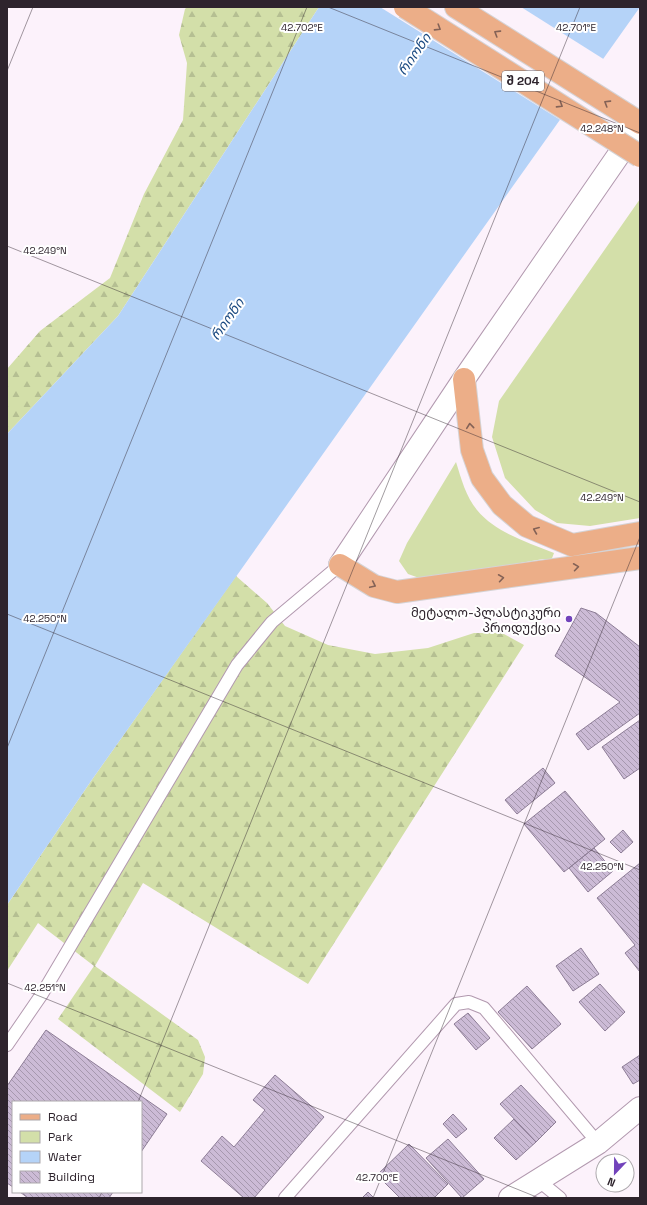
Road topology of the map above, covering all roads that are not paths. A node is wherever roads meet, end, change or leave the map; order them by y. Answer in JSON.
{"nodes":[{"id":1,"x":405,"y":7,"type":"edge"},
{"id":2,"x":456,"y":7,"type":"edge"},
{"id":3,"x":640,"y":124,"type":"edge"},
{"id":4,"x":640,"y":156,"type":"edge"},
{"id":5,"x":464,"y":379,"type":"junction"},
{"id":6,"x":640,"y":533,"type":"edge"},
{"id":7,"x":640,"y":558,"type":"edge"},
{"id":8,"x":340,"y":565,"type":"junction"},
{"id":9,"x":7,"y":1045,"type":"edge"},
{"id":10,"x":640,"y":1108,"type":"edge"},
{"id":11,"x":598,"y":1143,"type":"junction"},
{"id":12,"x":538,"y":1180,"type":"junction"},
{"id":13,"x":285,"y":1198,"type":"edge"},
{"id":14,"x":510,"y":1198,"type":"edge"},
{"id":15,"x":560,"y":1198,"type":"edge"}],
"edges":[{"from":1,"to":4,"type":"main road","number":"შ 204","one_way":true,"bridge":true},
{"from":3,"to":2,"type":"main road","number":"შ 204","one_way":true},
{"from":3,"to":5,"type":"street"},
{"from":6,"to":5,"type":"main road","one_way":true},
{"from":5,"to":8,"type":"street"},
{"from":8,"to":7,"type":"main road","one_way":true},
{"from":8,"to":9,"type":"lane"},
{"from":10,"to":11,"type":"street"},
{"from":11,"to":12,"type":"street"},
{"from":11,"to":13,"type":"lane"},
{"from":12,"to":14,"type":"street"},
{"from":12,"to":15,"type":"lane"}]}
